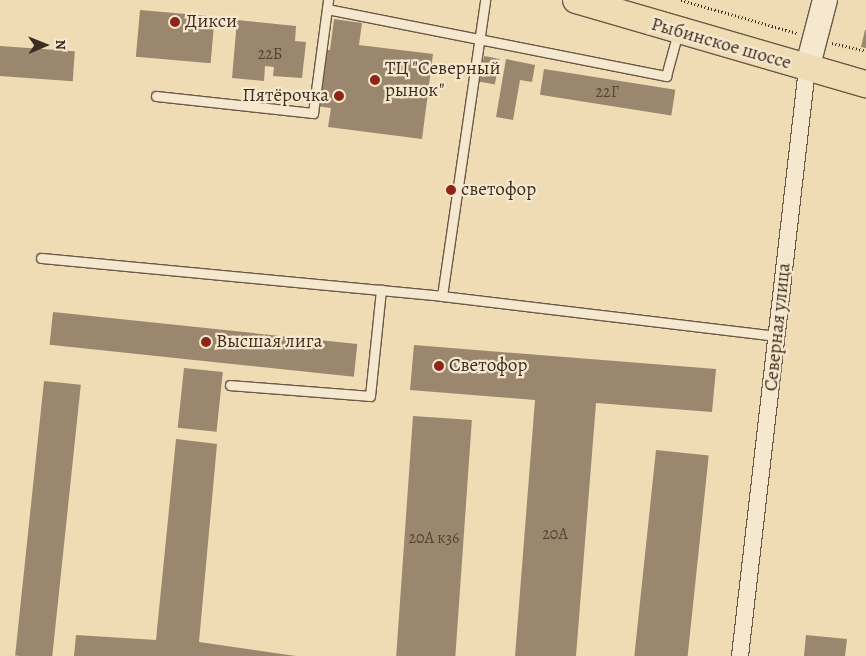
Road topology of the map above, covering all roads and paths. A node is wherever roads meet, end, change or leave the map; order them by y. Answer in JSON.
{"nodes":[{"id":1,"x":486,"y":0,"type":"edge"},
{"id":2,"x":576,"y":0,"type":"edge"},
{"id":3,"x":681,"y":0,"type":"edge"},
{"id":4,"x":825,"y":0,"type":"edge"},
{"id":5,"x":327,"y":4,"type":"edge"},
{"id":6,"x":678,"y":32,"type":"junction"},
{"id":7,"x":479,"y":38,"type":"junction"},
{"id":8,"x":815,"y":38,"type":"junction"},
{"id":9,"x":866,"y":52,"type":"edge"},
{"id":10,"x":806,"y":69,"type":"junction"},
{"id":11,"x":866,"y":84,"type":"edge"},
{"id":12,"x":156,"y":96,"type":"dead end"},
{"id":13,"x":41,"y":258,"type":"dead end"},
{"id":14,"x":381,"y":290,"type":"junction"},
{"id":15,"x":442,"y":296,"type":"junction"},
{"id":16,"x":777,"y":336,"type":"junction"},
{"id":17,"x":230,"y":385,"type":"dead end"},
{"id":18,"x":740,"y":656,"type":"edge"}],
"edges":[{"from":1,"to":7,"type":"lane"},
{"from":2,"to":6,"type":"main road","name":"Рыбинское шоссе"},
{"from":3,"to":8,"type":"path"},
{"from":4,"to":8,"type":"street","name":"Северная улица"},
{"from":5,"to":7,"type":"lane"},
{"from":5,"to":12,"type":"lane"},
{"from":6,"to":7,"type":"lane"},
{"from":6,"to":10,"type":"main road","name":"Рыбинское шоссе"},
{"from":7,"to":15,"type":"lane"},
{"from":8,"to":9,"type":"path"},
{"from":8,"to":10,"type":"street","name":"Северная улица"},
{"from":10,"to":11,"type":"main road","name":"Рыбинское шоссе"},
{"from":10,"to":16,"type":"street","name":"Северная улица"},
{"from":13,"to":14,"type":"lane"},
{"from":14,"to":15,"type":"lane"},
{"from":14,"to":17,"type":"lane"},
{"from":15,"to":16,"type":"lane"},
{"from":16,"to":18,"type":"street","name":"Северная улица"}]}
